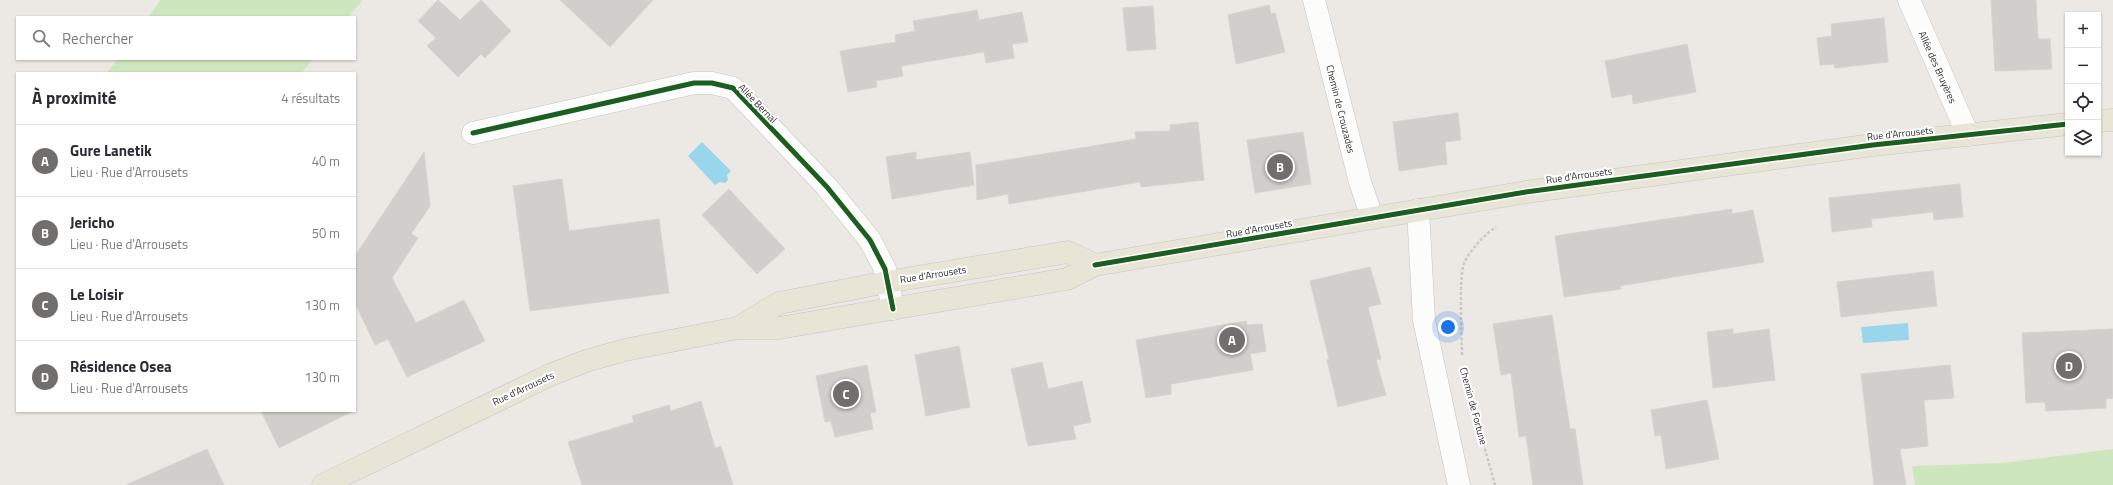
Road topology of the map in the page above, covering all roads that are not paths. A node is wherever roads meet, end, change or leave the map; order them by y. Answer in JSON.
{"nodes":[{"id":1,"x":1314,"y":0,"type":"edge"},
{"id":2,"x":1909,"y":0,"type":"edge"},
{"id":3,"x":2113,"y":120,"type":"edge"},
{"id":4,"x":2101,"y":121,"type":"edge"},
{"id":5,"x":2065,"y":124,"type":"edge"},
{"id":6,"x":473,"y":133,"type":"dead end"},
{"id":7,"x":1968,"y":135,"type":"junction"},
{"id":8,"x":1418,"y":210,"type":"junction"},
{"id":9,"x":1372,"y":217,"type":"junction"},
{"id":10,"x":1094,"y":265,"type":"junction"},
{"id":11,"x":887,"y":282,"type":"junction"},
{"id":12,"x":893,"y":309,"type":"junction"},
{"id":13,"x":737,"y":328,"type":"junction"},
{"id":14,"x":323,"y":485,"type":"edge"},
{"id":15,"x":1459,"y":485,"type":"edge"}],
"edges":[{"from":1,"to":9,"type":"street","name":"Chemin de Crouzades"},
{"from":2,"to":7,"type":"street","name":"Allée des Bruyères"},
{"from":3,"to":4,"type":"main road"},
{"from":5,"to":7,"type":"main road","name":"Rue d'Arrousets"},
{"from":6,"to":11,"type":"street","name":"Allée Bernal"},
{"from":7,"to":8,"type":"main road","name":"Rue d'Arrousets"},
{"from":8,"to":9,"type":"main road","name":"Rue d'Arrousets"},
{"from":8,"to":15,"type":"street"},
{"from":9,"to":10,"type":"main road","name":"Rue d'Arrousets"},
{"from":10,"to":11,"type":"main road","name":"Rue d'Arrousets"},
{"from":10,"to":12,"type":"main road","name":"Rue d'Arrousets"},
{"from":11,"to":12,"type":"street","name":"Rue d'Arrousets"},
{"from":11,"to":13,"type":"main road","name":"Rue d'Arrousets"},
{"from":12,"to":13,"type":"main road","name":"Rue d'Arrousets"},
{"from":13,"to":14,"type":"main road","name":"Rue d'Arrousets"}]}
